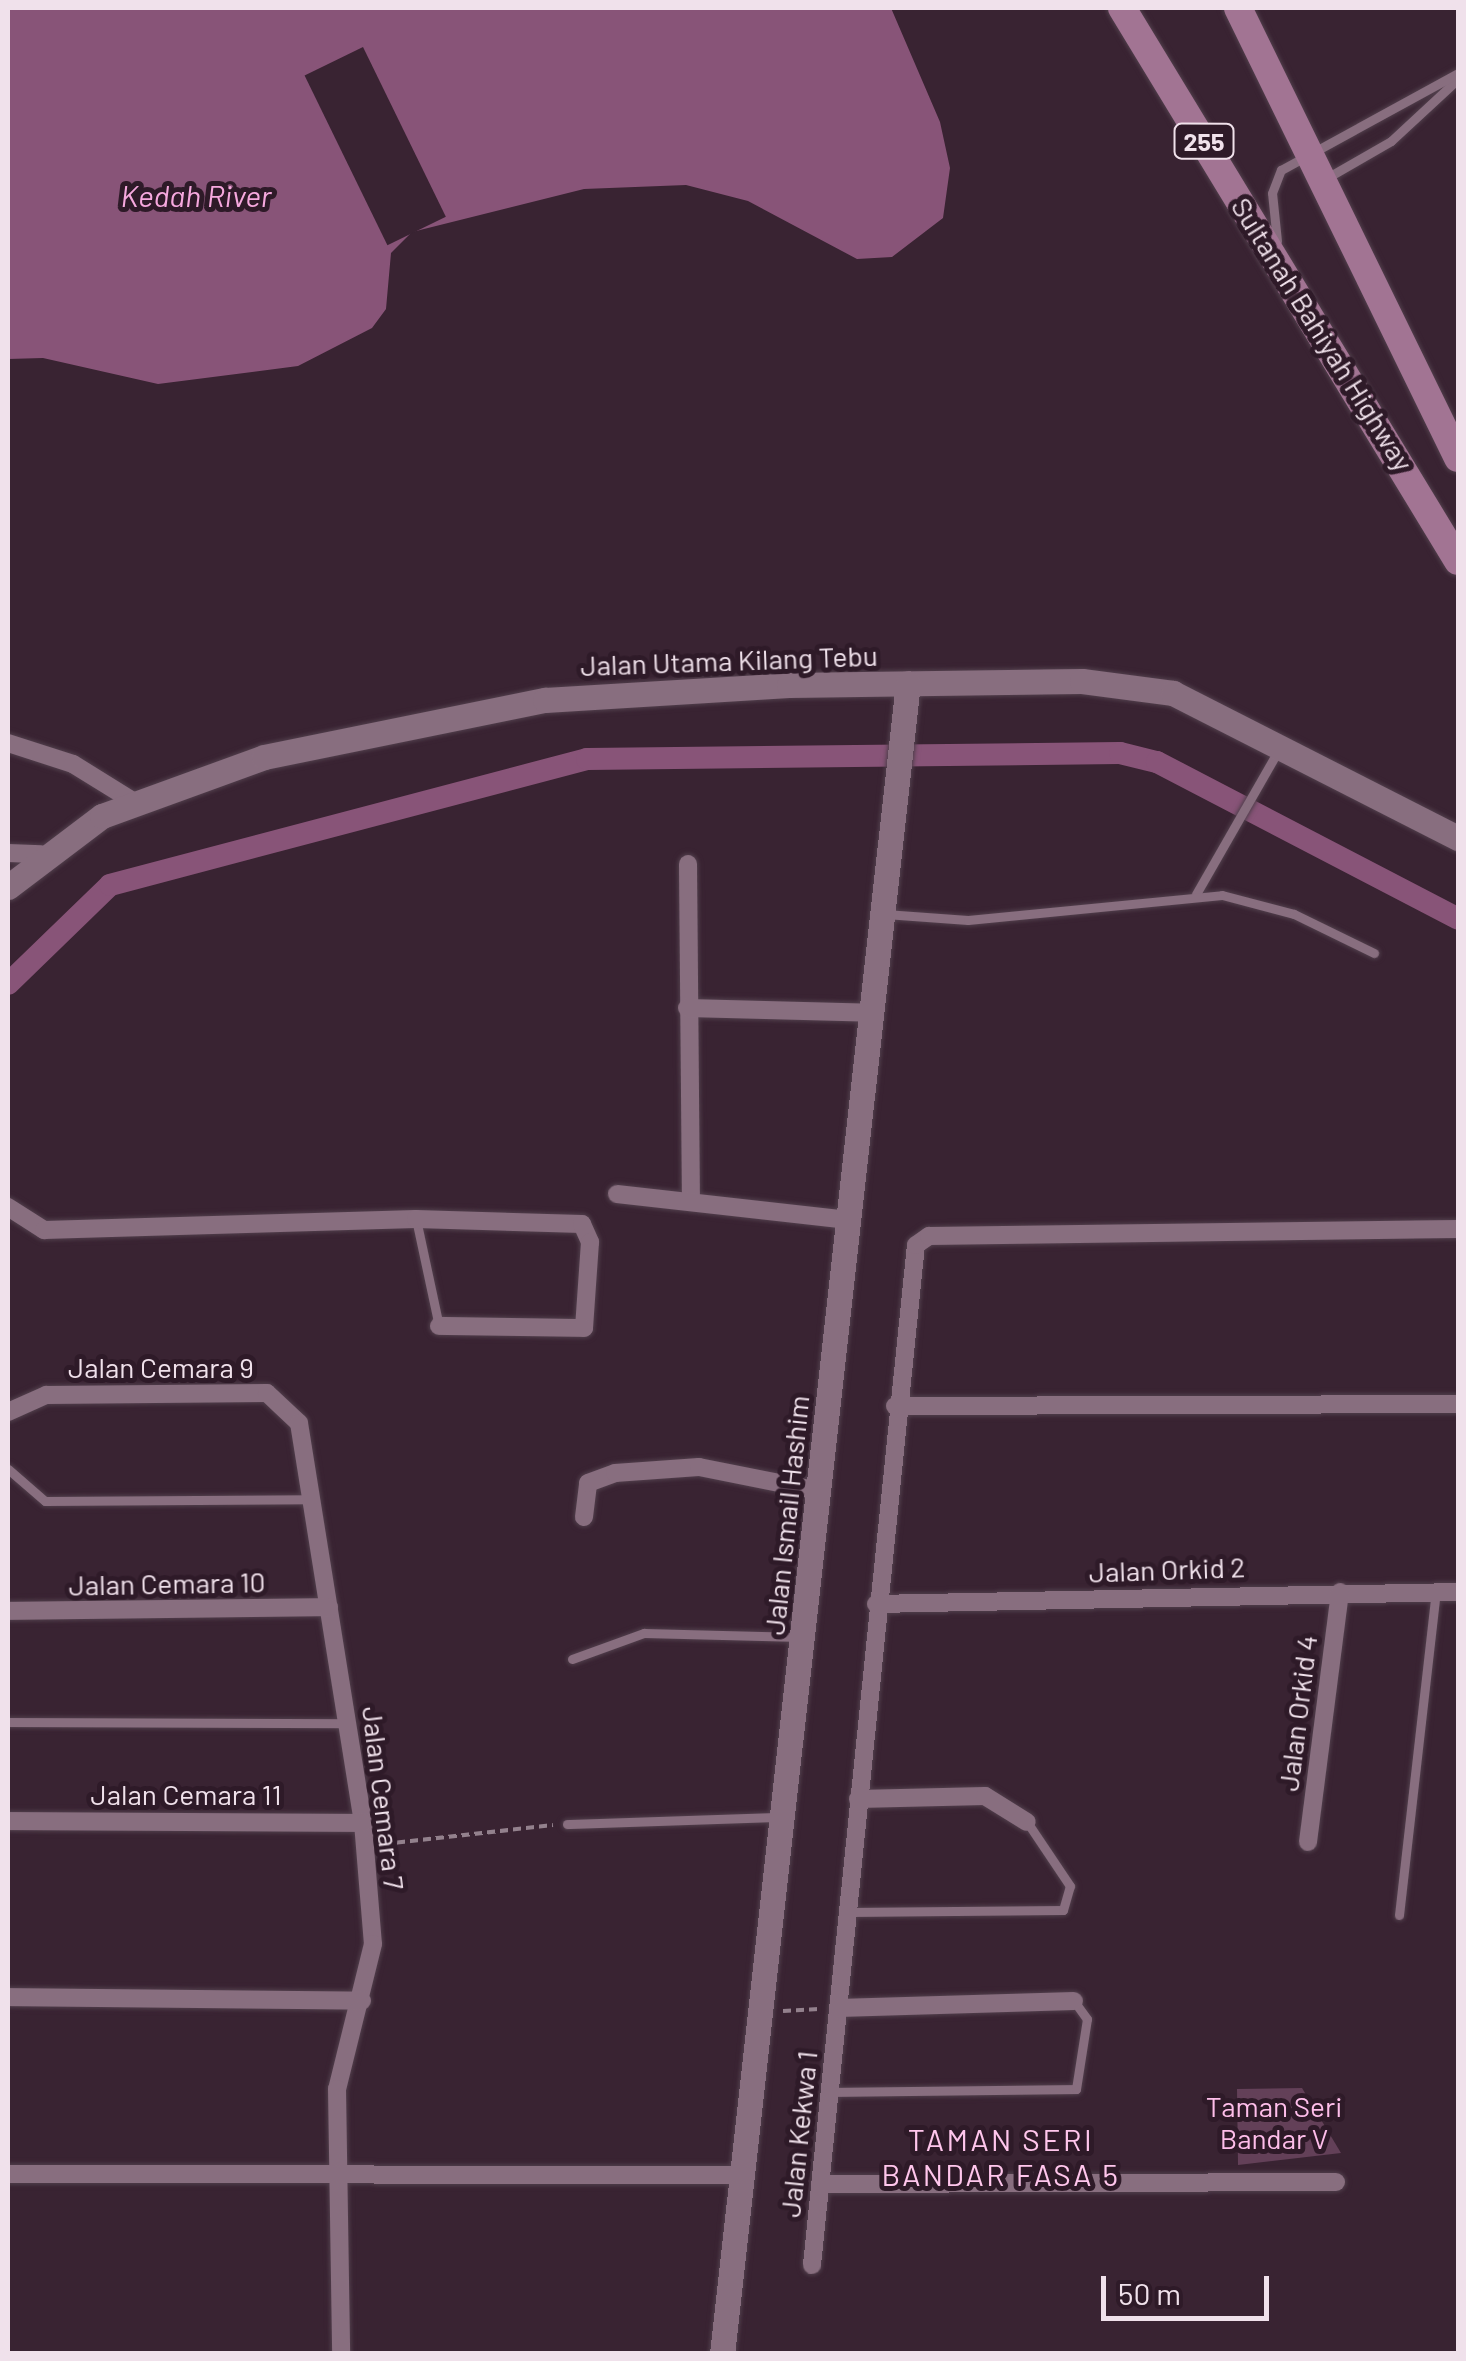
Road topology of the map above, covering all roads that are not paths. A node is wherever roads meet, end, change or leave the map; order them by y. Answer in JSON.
{"nodes":[{"id":1,"x":1122,"y":8,"type":"edge"},
{"id":2,"x":1238,"y":8,"type":"edge"},
{"id":3,"x":1458,"y":76,"type":"edge"},
{"id":4,"x":1304,"y":150,"type":"junction"},
{"id":5,"x":1320,"y":182,"type":"junction"},
{"id":6,"x":1285,"y":274,"type":"junction"},
{"id":7,"x":1458,"y":458,"type":"edge"},
{"id":8,"x":1458,"y":560,"type":"edge"},
{"id":9,"x":908,"y":683,"type":"junction"},
{"id":10,"x":1282,"y":742,"type":"junction"},
{"id":11,"x":8,"y":743,"type":"edge"},
{"id":12,"x":133,"y":801,"type":"junction"},
{"id":13,"x":1458,"y":838,"type":"edge"},
{"id":14,"x":8,"y":853,"type":"edge"},
{"id":15,"x":42,"y":854,"type":"junction"},
{"id":16,"x":688,"y":864,"type":"dead end"},
{"id":17,"x":8,"y":887,"type":"edge"},
{"id":18,"x":1196,"y":894,"type":"junction"},
{"id":19,"x":883,"y":914,"type":"junction"},
{"id":20,"x":1374,"y":953,"type":"dead end"},
{"id":21,"x":686,"y":1008,"type":"junction"},
{"id":22,"x":872,"y":1013,"type":"junction"},
{"id":23,"x":617,"y":1194,"type":"dead end"},
{"id":24,"x":690,"y":1202,"type":"junction"},
{"id":25,"x":8,"y":1207,"type":"edge"},
{"id":26,"x":416,"y":1218,"type":"junction"},
{"id":27,"x":849,"y":1220,"type":"junction"},
{"id":28,"x":1458,"y":1229,"type":"edge"},
{"id":29,"x":438,"y":1326,"type":"joint"},
{"id":30,"x":1458,"y":1404,"type":"edge"},
{"id":31,"x":895,"y":1406,"type":"junction"},
{"id":32,"x":10,"y":1409,"type":"edge"},
{"id":33,"x":299,"y":1423,"type":"joint"},
{"id":34,"x":8,"y":1468,"type":"edge"},
{"id":35,"x":819,"y":1491,"type":"junction"},
{"id":36,"x":311,"y":1498,"type":"junction"},
{"id":37,"x":584,"y":1517,"type":"dead end"},
{"id":38,"x":1340,"y":1592,"type":"junction"},
{"id":39,"x":1436,"y":1592,"type":"junction"},
{"id":40,"x":1458,"y":1592,"type":"edge"},
{"id":41,"x":876,"y":1604,"type":"junction"},
{"id":42,"x":328,"y":1608,"type":"junction"},
{"id":43,"x":8,"y":1611,"type":"edge"},
{"id":44,"x":803,"y":1637,"type":"junction"},
{"id":45,"x":572,"y":1659,"type":"dead end"},
{"id":46,"x":8,"y":1722,"type":"edge"},
{"id":47,"x":348,"y":1723,"type":"junction"},
{"id":48,"x":858,"y":1799,"type":"junction"},
{"id":49,"x":784,"y":1817,"type":"junction"},
{"id":50,"x":8,"y":1820,"type":"edge"},
{"id":51,"x":1027,"y":1822,"type":"joint"},
{"id":52,"x":364,"y":1823,"type":"junction"},
{"id":53,"x":567,"y":1824,"type":"road end"},
{"id":54,"x":1308,"y":1842,"type":"dead end"},
{"id":55,"x":848,"y":1912,"type":"junction"},
{"id":56,"x":1400,"y":1915,"type":"dead end"},
{"id":57,"x":8,"y":1997,"type":"edge"},
{"id":58,"x":362,"y":2001,"type":"junction"},
{"id":59,"x":1074,"y":2001,"type":"joint"},
{"id":60,"x":838,"y":2008,"type":"junction"},
{"id":61,"x":830,"y":2092,"type":"junction"},
{"id":62,"x":8,"y":2174,"type":"edge"},
{"id":63,"x":744,"y":2175,"type":"junction"},
{"id":64,"x":333,"y":2177,"type":"junction"},
{"id":65,"x":1336,"y":2182,"type":"dead end"},
{"id":66,"x":820,"y":2184,"type":"junction"},
{"id":67,"x":812,"y":2265,"type":"dead end"},
{"id":68,"x":342,"y":2354,"type":"edge"},
{"id":69,"x":722,"y":2354,"type":"edge"}],
"edges":[{"from":1,"to":6,"type":"main road","name":"Sultanah Bahiyah Highway","number":"255"},
{"from":2,"to":4,"type":"main road","name":"Sultanah Bahiyah Highway"},
{"from":3,"to":4,"type":"lane"},
{"from":3,"to":5,"type":"lane"},
{"from":4,"to":5,"type":"main road","name":"Sultanah Bahiyah Highway"},
{"from":4,"to":6,"type":"lane"},
{"from":5,"to":7,"type":"main road","name":"Sultanah Bahiyah Highway"},
{"from":6,"to":8,"type":"main road","name":"Sultanah Bahiyah Highway","number":"255"},
{"from":9,"to":10,"type":"street","name":"Jalan Utama Kilang Tebu"},
{"from":9,"to":12,"type":"street","name":"Jalan Utama Kilang Tebu"},
{"from":9,"to":19,"type":"street","name":"Jalan Ismail Hashim"},
{"from":10,"to":13,"type":"street","name":"Jalan Utama Kilang Tebu"},
{"from":10,"to":18,"type":"lane"},
{"from":11,"to":12,"type":"street"},
{"from":12,"to":15,"type":"street","name":"Jalan Utama Kilang Tebu"},
{"from":14,"to":15,"type":"street"},
{"from":15,"to":17,"type":"street","name":"Jalan Utama Kilang Tebu"},
{"from":16,"to":21,"type":"street"},
{"from":18,"to":19,"type":"lane"},
{"from":18,"to":20,"type":"lane"},
{"from":19,"to":22,"type":"street","name":"Jalan Ismail Hashim"},
{"from":21,"to":22,"type":"street"},
{"from":21,"to":24,"type":"street"},
{"from":22,"to":27,"type":"street","name":"Jalan Ismail Hashim"},
{"from":23,"to":24,"type":"street"},
{"from":24,"to":27,"type":"street"},
{"from":25,"to":26,"type":"street"},
{"from":26,"to":29,"type":"lane"},
{"from":26,"to":29,"type":"street"},
{"from":27,"to":35,"type":"street","name":"Jalan Ismail Hashim"},
{"from":28,"to":31,"type":"street","name":"Jalan Kekwa 1"},
{"from":30,"to":31,"type":"street"},
{"from":31,"to":41,"type":"street","name":"Jalan Kekwa 1"},
{"from":32,"to":33,"type":"street","name":"Jalan Cemara 9"},
{"from":33,"to":36,"type":"street","name":"Jalan Cemara 7"},
{"from":34,"to":36,"type":"lane"},
{"from":35,"to":37,"type":"street"},
{"from":35,"to":44,"type":"street","name":"Jalan Ismail Hashim"},
{"from":36,"to":42,"type":"street","name":"Jalan Cemara 7"},
{"from":38,"to":39,"type":"street","name":"Jalan Orkid 2"},
{"from":38,"to":41,"type":"street","name":"Jalan Orkid 2"},
{"from":38,"to":54,"type":"street","name":"Jalan Orkid 4"},
{"from":39,"to":40,"type":"street","name":"Jalan Orkid 2"},
{"from":39,"to":56,"type":"lane"},
{"from":41,"to":48,"type":"street","name":"Jalan Kekwa 1"},
{"from":42,"to":43,"type":"street","name":"Jalan Cemara 10"},
{"from":42,"to":47,"type":"street","name":"Jalan Cemara 7"},
{"from":44,"to":45,"type":"lane"},
{"from":44,"to":49,"type":"street","name":"Jalan Ismail Hashim"},
{"from":46,"to":47,"type":"lane"},
{"from":47,"to":52,"type":"street","name":"Jalan Cemara 7"},
{"from":48,"to":51,"type":"street"},
{"from":48,"to":55,"type":"street","name":"Jalan Kekwa 1"},
{"from":49,"to":53,"type":"lane"},
{"from":49,"to":63,"type":"street","name":"Jalan Ismail Hashim"},
{"from":50,"to":52,"type":"street","name":"Jalan Cemara 11"},
{"from":51,"to":55,"type":"lane"},
{"from":52,"to":58,"type":"street","name":"Jalan Cemara 7"},
{"from":55,"to":60,"type":"street","name":"Jalan Kekwa 1"},
{"from":57,"to":58,"type":"street"},
{"from":58,"to":64,"type":"street","name":"Jalan Cemara 7"},
{"from":59,"to":60,"type":"street"},
{"from":59,"to":61,"type":"lane"},
{"from":60,"to":61,"type":"street","name":"Jalan Kekwa 1"},
{"from":61,"to":66,"type":"street","name":"Jalan Kekwa 1"},
{"from":62,"to":64,"type":"street"},
{"from":63,"to":64,"type":"street"},
{"from":63,"to":69,"type":"street","name":"Jalan Ismail Hashim"},
{"from":64,"to":68,"type":"street","name":"Jalan Cemara 7"},
{"from":65,"to":66,"type":"street"},
{"from":66,"to":67,"type":"street","name":"Jalan Kekwa 1"}]}
